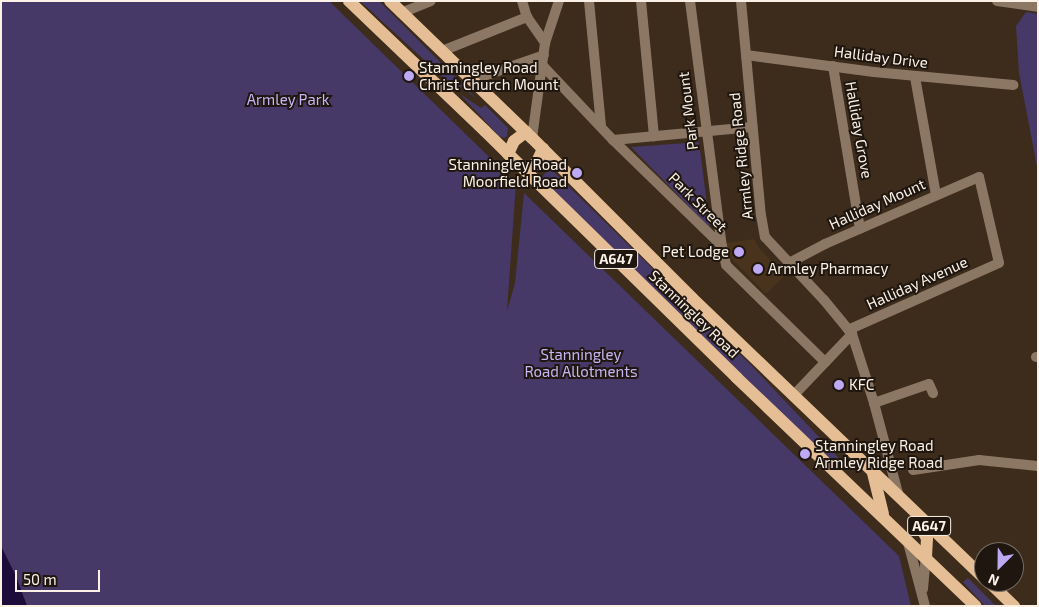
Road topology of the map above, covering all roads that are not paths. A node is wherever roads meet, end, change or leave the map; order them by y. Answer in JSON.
{"nodes":[{"id":1,"x":349,"y":1,"type":"edge"},
{"id":2,"x":390,"y":1,"type":"edge"},
{"id":3,"x":431,"y":1,"type":"edge"},
{"id":4,"x":522,"y":1,"type":"edge"},
{"id":5,"x":559,"y":1,"type":"edge"},
{"id":6,"x":589,"y":1,"type":"edge"},
{"id":7,"x":641,"y":1,"type":"edge"},
{"id":8,"x":690,"y":1,"type":"edge"},
{"id":9,"x":741,"y":1,"type":"edge"},
{"id":10,"x":997,"y":1,"type":"edge"},
{"id":11,"x":1038,"y":7,"type":"edge"},
{"id":12,"x":401,"y":13,"type":"junction"},
{"id":13,"x":527,"y":17,"type":"junction"},
{"id":14,"x":545,"y":43,"type":"junction"},
{"id":15,"x":442,"y":51,"type":"junction"},
{"id":16,"x":544,"y":55,"type":"junction"},
{"id":17,"x":746,"y":55,"type":"junction"},
{"id":18,"x":543,"y":66,"type":"junction"},
{"id":19,"x":833,"y":66,"type":"junction"},
{"id":20,"x":915,"y":77,"type":"junction"},
{"id":21,"x":472,"y":80,"type":"junction"},
{"id":22,"x":1013,"y":85,"type":"dead end"},
{"id":23,"x":601,"y":125,"type":"junction"},
{"id":24,"x":752,"y":127,"type":"junction"},
{"id":25,"x":705,"y":131,"type":"junction"},
{"id":26,"x":529,"y":135,"type":"junction"},
{"id":27,"x":654,"y":136,"type":"junction"},
{"id":28,"x":613,"y":140,"type":"junction"},
{"id":29,"x":544,"y":149,"type":"junction"},
{"id":30,"x":508,"y":154,"type":"junction"},
{"id":31,"x":524,"y":169,"type":"junction"},
{"id":32,"x":936,"y":194,"type":"junction"},
{"id":33,"x":860,"y":229,"type":"junction"},
{"id":34,"x":722,"y":246,"type":"junction"},
{"id":35,"x":789,"y":263,"type":"junction"},
{"id":36,"x":999,"y":263,"type":"joint"},
{"id":37,"x":850,"y":332,"type":"junction"},
{"id":38,"x":824,"y":362,"type":"junction"},
{"id":39,"x":933,"y":393,"type":"dead end"},
{"id":40,"x":794,"y":396,"type":"junction"},
{"id":41,"x":874,"y":404,"type":"junction"},
{"id":42,"x":886,"y":450,"type":"junction"},
{"id":43,"x":1038,"y":466,"type":"edge"},
{"id":44,"x":913,"y":470,"type":"dead end"},
{"id":45,"x":873,"y":473,"type":"junction"},
{"id":46,"x":899,"y":497,"type":"junction"},
{"id":47,"x":884,"y":516,"type":"junction"},
{"id":48,"x":907,"y":539,"type":"junction"},
{"id":49,"x":926,"y":557,"type":"junction"},
{"id":50,"x":974,"y":568,"type":"edge"},
{"id":51,"x":999,"y":592,"type":"edge"},
{"id":52,"x":923,"y":600,"type":"edge"},
{"id":53,"x":976,"y":606,"type":"edge"},
{"id":54,"x":1014,"y":606,"type":"edge"}],
"edges":[{"from":1,"to":30,"type":"main road","name":"Stanningley Road","number":"A647"},
{"from":2,"to":12,"type":"main road","name":"Stanningley Road","number":"A647"},
{"from":3,"to":12,"type":"street"},
{"from":4,"to":13,"type":"street"},
{"from":5,"to":14,"type":"street"},
{"from":6,"to":23,"type":"street"},
{"from":7,"to":27,"type":"street"},
{"from":8,"to":25,"type":"street","name":"Park Mount"},
{"from":9,"to":17,"type":"street","name":"Armley Ridge Road"},
{"from":10,"to":11,"type":"street"},
{"from":12,"to":15,"type":"main road","name":"Stanningley Road","number":"A647"},
{"from":13,"to":14,"type":"street"},
{"from":13,"to":15,"type":"street"},
{"from":14,"to":16,"type":"street"},
{"from":15,"to":21,"type":"main road","name":"Stanningley Road","number":"A647"},
{"from":16,"to":18,"type":"street"},
{"from":16,"to":21,"type":"street"},
{"from":17,"to":19,"type":"street","name":"Halliday Drive"},
{"from":17,"to":24,"type":"street","name":"Armley Ridge Road"},
{"from":18,"to":23,"type":"street","name":"Park Street"},
{"from":18,"to":26,"type":"street"},
{"from":19,"to":20,"type":"street","name":"Halliday Drive"},
{"from":19,"to":33,"type":"street","name":"Halliday Grove"},
{"from":20,"to":22,"type":"street","name":"Halliday Drive"},
{"from":20,"to":32,"type":"street"},
{"from":21,"to":26,"type":"main road","name":"Stanningley Road","number":"A647"},
{"from":23,"to":28,"type":"street","name":"Park Street"},
{"from":24,"to":25,"type":"street"},
{"from":24,"to":35,"type":"street","name":"Armley Ridge Road"},
{"from":25,"to":27,"type":"street"},
{"from":25,"to":34,"type":"street","name":"Park Mount"},
{"from":26,"to":29,"type":"main road","name":"Stanningley Road","number":"A647"},
{"from":26,"to":30,"type":"main road"},
{"from":27,"to":28,"type":"street"},
{"from":28,"to":34,"type":"street","name":"Park Street"},
{"from":29,"to":31,"type":"main road"},
{"from":29,"to":40,"type":"main road","name":"Stanningley Road","number":"A647"},
{"from":30,"to":31,"type":"main road","name":"Stanningley Road","number":"A647"},
{"from":31,"to":47,"type":"main road","name":"Stanningley Road","number":"A647"},
{"from":32,"to":33,"type":"street","name":"Halliday Mount"},
{"from":32,"to":36,"type":"street","name":"Halliday Mount"},
{"from":33,"to":35,"type":"street","name":"Halliday Mount"},
{"from":34,"to":38,"type":"street","name":"Park Street"},
{"from":35,"to":37,"type":"street","name":"Armley Ridge Road"},
{"from":36,"to":37,"type":"street","name":"Halliday Avenue"},
{"from":37,"to":38,"type":"street"},
{"from":37,"to":41,"type":"street","name":"Armley Ridge Road"},
{"from":38,"to":40,"type":"street"},
{"from":39,"to":41,"type":"street"},
{"from":40,"to":45,"type":"main road","name":"Stanningley Road","number":"A647"},
{"from":41,"to":42,"type":"street","name":"Armley Ridge Road"},
{"from":42,"to":45,"type":"street"},
{"from":42,"to":46,"type":"street","name":"Armley Ridge Road"},
{"from":43,"to":44,"type":"street"},
{"from":45,"to":46,"type":"main road","name":"Stanningley Road","number":"A647"},
{"from":45,"to":47,"type":"main road"},
{"from":46,"to":49,"type":"main road"},
{"from":46,"to":50,"type":"main road","name":"Stanningley Road","number":"A647"},
{"from":47,"to":48,"type":"main road","name":"Stanningley Road","number":"A647"},
{"from":48,"to":49,"type":"main road","name":"Stanningley Road","number":"A647"},
{"from":48,"to":52,"type":"street"},
{"from":49,"to":52,"type":"street"},
{"from":49,"to":53,"type":"main road","name":"Stanningley Road","number":"A647"},
{"from":51,"to":54,"type":"main road"}]}
